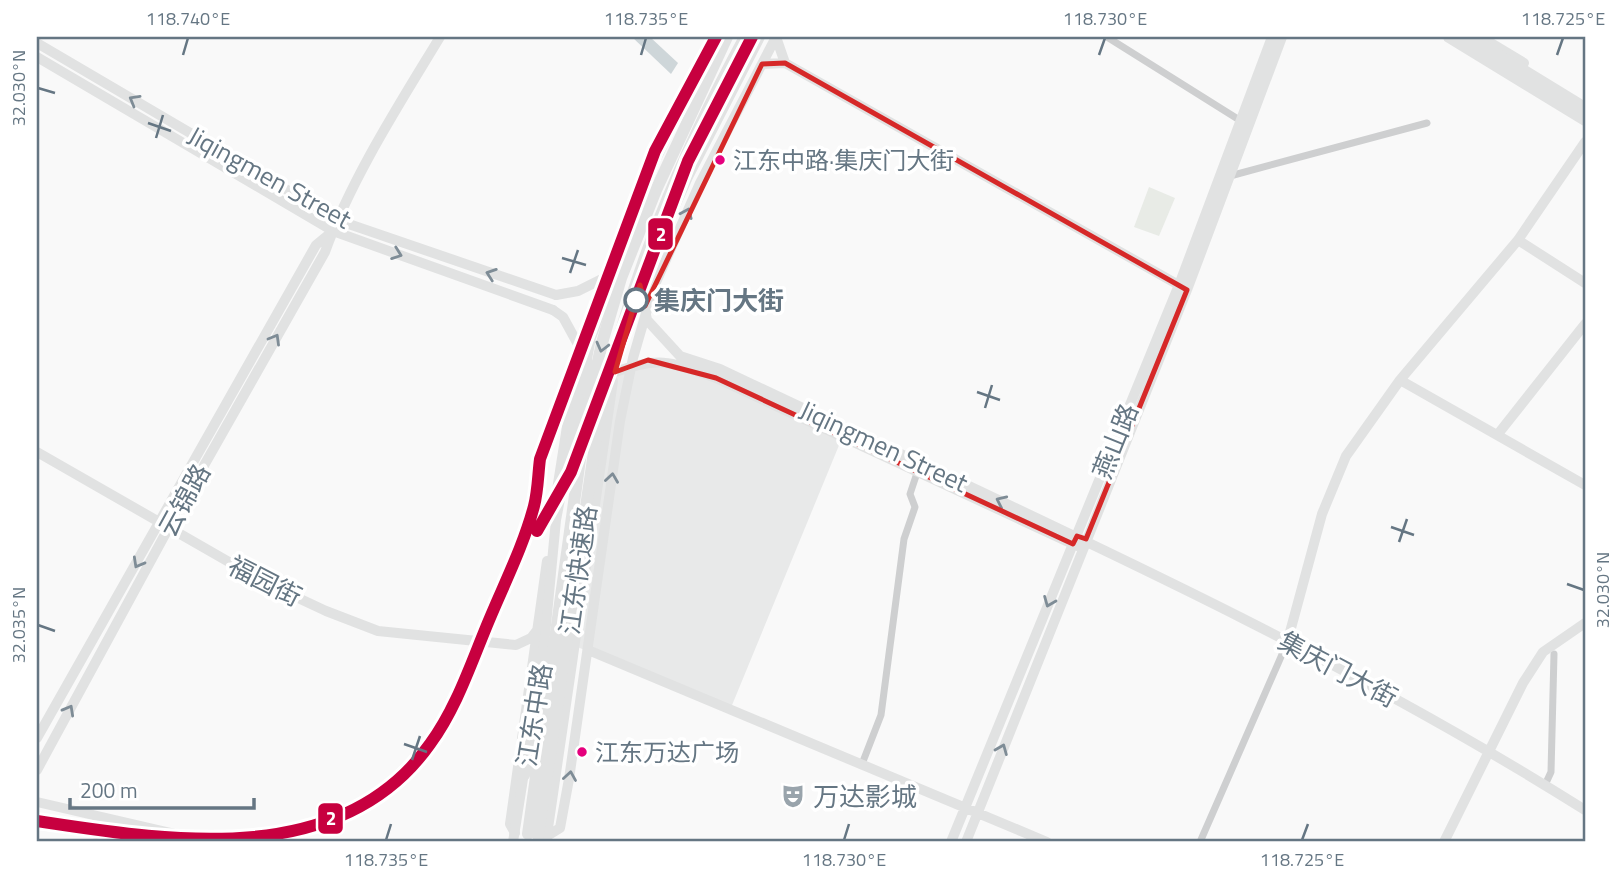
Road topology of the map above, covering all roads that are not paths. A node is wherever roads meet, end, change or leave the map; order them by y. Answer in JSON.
{"nodes":[{"id":1,"x":440,"y":37,"type":"edge"},
{"id":2,"x":716,"y":37,"type":"edge"},
{"id":3,"x":727,"y":37,"type":"edge"},
{"id":4,"x":746,"y":37,"type":"edge"},
{"id":5,"x":760,"y":37,"type":"edge"},
{"id":6,"x":776,"y":37,"type":"edge"},
{"id":7,"x":1107,"y":37,"type":"edge"},
{"id":8,"x":1272,"y":37,"type":"edge"},
{"id":9,"x":1282,"y":37,"type":"edge"},
{"id":10,"x":1439,"y":37,"type":"edge"},
{"id":11,"x":1450,"y":37,"type":"edge"},
{"id":12,"x":1469,"y":37,"type":"edge"},
{"id":13,"x":1481,"y":37,"type":"edge"},
{"id":14,"x":37,"y":43,"type":"edge"},
{"id":15,"x":37,"y":57,"type":"edge"},
{"id":16,"x":785,"y":63,"type":"junction"},
{"id":17,"x":762,"y":64,"type":"junction"},
{"id":18,"x":1585,"y":102,"type":"edge"},
{"id":19,"x":1585,"y":119,"type":"edge"},
{"id":20,"x":1241,"y":121,"type":"junction"},
{"id":21,"x":1427,"y":123,"type":"dead end"},
{"id":22,"x":1585,"y":142,"type":"edge"},
{"id":23,"x":1230,"y":176,"type":"junction"},
{"id":24,"x":661,"y":194,"type":"junction"},
{"id":25,"x":340,"y":220,"type":"junction"},
{"id":26,"x":333,"y":231,"type":"junction"},
{"id":27,"x":1518,"y":240,"type":"junction"},
{"id":28,"x":614,"y":273,"type":"junction"},
{"id":29,"x":1585,"y":282,"type":"edge"},
{"id":30,"x":640,"y":285,"type":"junction"},
{"id":31,"x":1183,"y":287,"type":"junction"},
{"id":32,"x":556,"y":295,"type":"joint"},
{"id":33,"x":553,"y":310,"type":"joint"},
{"id":34,"x":646,"y":312,"type":"junction"},
{"id":35,"x":1585,"y":324,"type":"edge"},
{"id":36,"x":679,"y":360,"type":"junction"},
{"id":37,"x":582,"y":361,"type":"junction"},
{"id":38,"x":631,"y":366,"type":"junction"},
{"id":39,"x":615,"y":372,"type":"junction"},
{"id":40,"x":1400,"y":380,"type":"junction"},
{"id":41,"x":586,"y":416,"type":"junction"},
{"id":42,"x":599,"y":420,"type":"junction"},
{"id":43,"x":1498,"y":434,"type":"junction"},
{"id":44,"x":37,"y":452,"type":"edge"},
{"id":45,"x":921,"y":463,"type":"junction"},
{"id":46,"x":917,"y":474,"type":"junction"},
{"id":47,"x":1585,"y":485,"type":"edge"},
{"id":48,"x":164,"y":526,"type":"junction"},
{"id":49,"x":1079,"y":542,"type":"junction"},
{"id":50,"x":1584,"y":622,"type":"edge"},
{"id":51,"x":538,"y":629,"type":"junction"},
{"id":52,"x":1287,"y":643,"type":"junction"},
{"id":53,"x":516,"y":645,"type":"junction"},
{"id":54,"x":588,"y":650,"type":"junction"},
{"id":55,"x":1555,"y":654,"type":"dead end"},
{"id":56,"x":533,"y":663,"type":"junction"},
{"id":57,"x":549,"y":723,"type":"junction"},
{"id":58,"x":37,"y":738,"type":"edge"},
{"id":59,"x":1489,"y":751,"type":"junction"},
{"id":60,"x":863,"y":764,"type":"junction"},
{"id":61,"x":37,"y":770,"type":"edge"},
{"id":62,"x":524,"y":775,"type":"junction"},
{"id":63,"x":556,"y":777,"type":"junction"},
{"id":64,"x":1545,"y":785,"type":"junction"},
{"id":65,"x":37,"y":802,"type":"edge"},
{"id":66,"x":965,"y":808,"type":"junction"},
{"id":67,"x":1585,"y":810,"type":"edge"},
{"id":68,"x":977,"y":813,"type":"junction"},
{"id":69,"x":37,"y":820,"type":"edge"},
{"id":70,"x":531,"y":839,"type":"edge"},
{"id":71,"x":131,"y":842,"type":"edge"},
{"id":72,"x":210,"y":842,"type":"edge"},
{"id":73,"x":951,"y":842,"type":"edge"},
{"id":74,"x":966,"y":842,"type":"edge"},
{"id":75,"x":1047,"y":842,"type":"edge"},
{"id":76,"x":1200,"y":842,"type":"edge"},
{"id":77,"x":1444,"y":842,"type":"edge"}],
"edges":[{"from":1,"to":25,"type":"street","name":"云锦路"},
{"from":2,"to":28,"type":"main road","name":"江东中路"},
{"from":3,"to":24,"type":"highway","name":"江东快速路"},
{"from":4,"to":24,"type":"highway","name":"江东快速路"},
{"from":5,"to":30,"type":"main road","name":"江东中路"},
{"from":6,"to":16,"type":"street"},
{"from":6,"to":17,"type":"street","name":"江东中路"},
{"from":7,"to":20,"type":"street"},
{"from":8,"to":20,"type":"street","name":"燕山路"},
{"from":9,"to":23,"type":"street","name":"燕山路"},
{"from":10,"to":19,"type":"main road"},
{"from":11,"to":19,"type":"highway"},
{"from":12,"to":19,"type":"highway"},
{"from":13,"to":18,"type":"main road"},
{"from":25,"to":14,"type":"street","name":"Jiqingmen Street","one_way":true},
{"from":15,"to":26,"type":"street","name":"Jiqingmen Street"},
{"from":16,"to":17,"type":"street"},
{"from":16,"to":31,"type":"street"},
{"from":34,"to":17,"type":"street","name":"江东中路","one_way":true},
{"from":20,"to":31,"type":"street","name":"燕山路"},
{"from":21,"to":23,"type":"street"},
{"from":22,"to":27,"type":"street"},
{"from":23,"to":31,"type":"street","name":"燕山路"},
{"from":24,"to":41,"type":"highway","name":"江东快速路","one_way":true},
{"from":24,"to":42,"type":"highway","name":"江东快速路"},
{"from":25,"to":26,"type":"street","name":"云锦路"},
{"from":32,"to":25,"type":"street","name":"Jiqingmen Street","one_way":true},
{"from":26,"to":33,"type":"street","name":"Jiqingmen Street","one_way":true},
{"from":26,"to":48,"type":"street","name":"云锦路"},
{"from":27,"to":29,"type":"street"},
{"from":27,"to":40,"type":"street"},
{"from":28,"to":32,"type":"main road"},
{"from":28,"to":37,"type":"main road","name":"江东中路"},
{"from":30,"to":34,"type":"street"},
{"from":30,"to":39,"type":"main road","name":"江东中路"},
{"from":31,"to":49,"type":"street","name":"燕山路"},
{"from":33,"to":37,"type":"main road"},
{"from":34,"to":36,"type":"street"},
{"from":34,"to":38,"type":"street","name":"江东中路"},
{"from":35,"to":43,"type":"street"},
{"from":36,"to":38,"type":"street"},
{"from":36,"to":45,"type":"street","name":"Jiqingmen Street"},
{"from":36,"to":46,"type":"street","name":"Jiqingmen Street"},
{"from":37,"to":41,"type":"highway"},
{"from":37,"to":51,"type":"street","name":"江东中路"},
{"from":37,"to":62,"type":"main road","name":"江东中路"},
{"from":38,"to":39,"type":"street"},
{"from":54,"to":38,"type":"street","name":"江东中路","one_way":true},
{"from":39,"to":42,"type":"highway"},
{"from":39,"to":63,"type":"main road","name":"江东中路"},
{"from":40,"to":43,"type":"street"},
{"from":40,"to":52,"type":"street"},
{"from":41,"to":57,"type":"highway","name":"江东快速路"},
{"from":42,"to":57,"type":"highway","name":"江东快速路"},
{"from":43,"to":47,"type":"street"},
{"from":44,"to":48,"type":"street","name":"福园街"},
{"from":45,"to":46,"type":"street"},
{"from":49,"to":45,"type":"street","name":"Jiqingmen Street","one_way":true},
{"from":46,"to":49,"type":"street","name":"Jiqingmen Street"},
{"from":46,"to":60,"type":"street"},
{"from":48,"to":53,"type":"street","name":"福园街"},
{"from":48,"to":58,"type":"street","name":"云锦路","one_way":true},
{"from":61,"to":48,"type":"street","name":"云锦路","one_way":true},
{"from":49,"to":52,"type":"street","name":"集庆门大街"},
{"from":49,"to":66,"type":"street","name":"燕山路","one_way":true},
{"from":68,"to":49,"type":"street","name":"燕山路","one_way":true},
{"from":50,"to":59,"type":"street"},
{"from":51,"to":53,"type":"street"},
{"from":51,"to":56,"type":"street","name":"江东中路"},
{"from":52,"to":59,"type":"street","name":"集庆门大街"},
{"from":52,"to":76,"type":"street"},
{"from":53,"to":56,"type":"street"},
{"from":54,"to":60,"type":"street"},
{"from":70,"to":54,"type":"street","name":"江东中路","one_way":true},
{"from":55,"to":64,"type":"street"},
{"from":56,"to":70,"type":"street","name":"江东中路"},
{"from":57,"to":62,"type":"highway"},
{"from":57,"to":63,"type":"highway"},
{"from":57,"to":70,"type":"highway","name":"江东快速路"},
{"from":59,"to":64,"type":"street","name":"集庆门大街"},
{"from":59,"to":77,"type":"street"},
{"from":60,"to":66,"type":"street"},
{"from":62,"to":70,"type":"main road","name":"江东中路"},
{"from":63,"to":70,"type":"main road","name":"江东中路"},
{"from":64,"to":67,"type":"street","name":"集庆门大街"},
{"from":65,"to":72,"type":"main road"},
{"from":66,"to":68,"type":"street"},
{"from":66,"to":73,"type":"street","name":"燕山路"},
{"from":68,"to":74,"type":"street","name":"燕山路"},
{"from":68,"to":75,"type":"street"},
{"from":69,"to":71,"type":"main road"}]}
